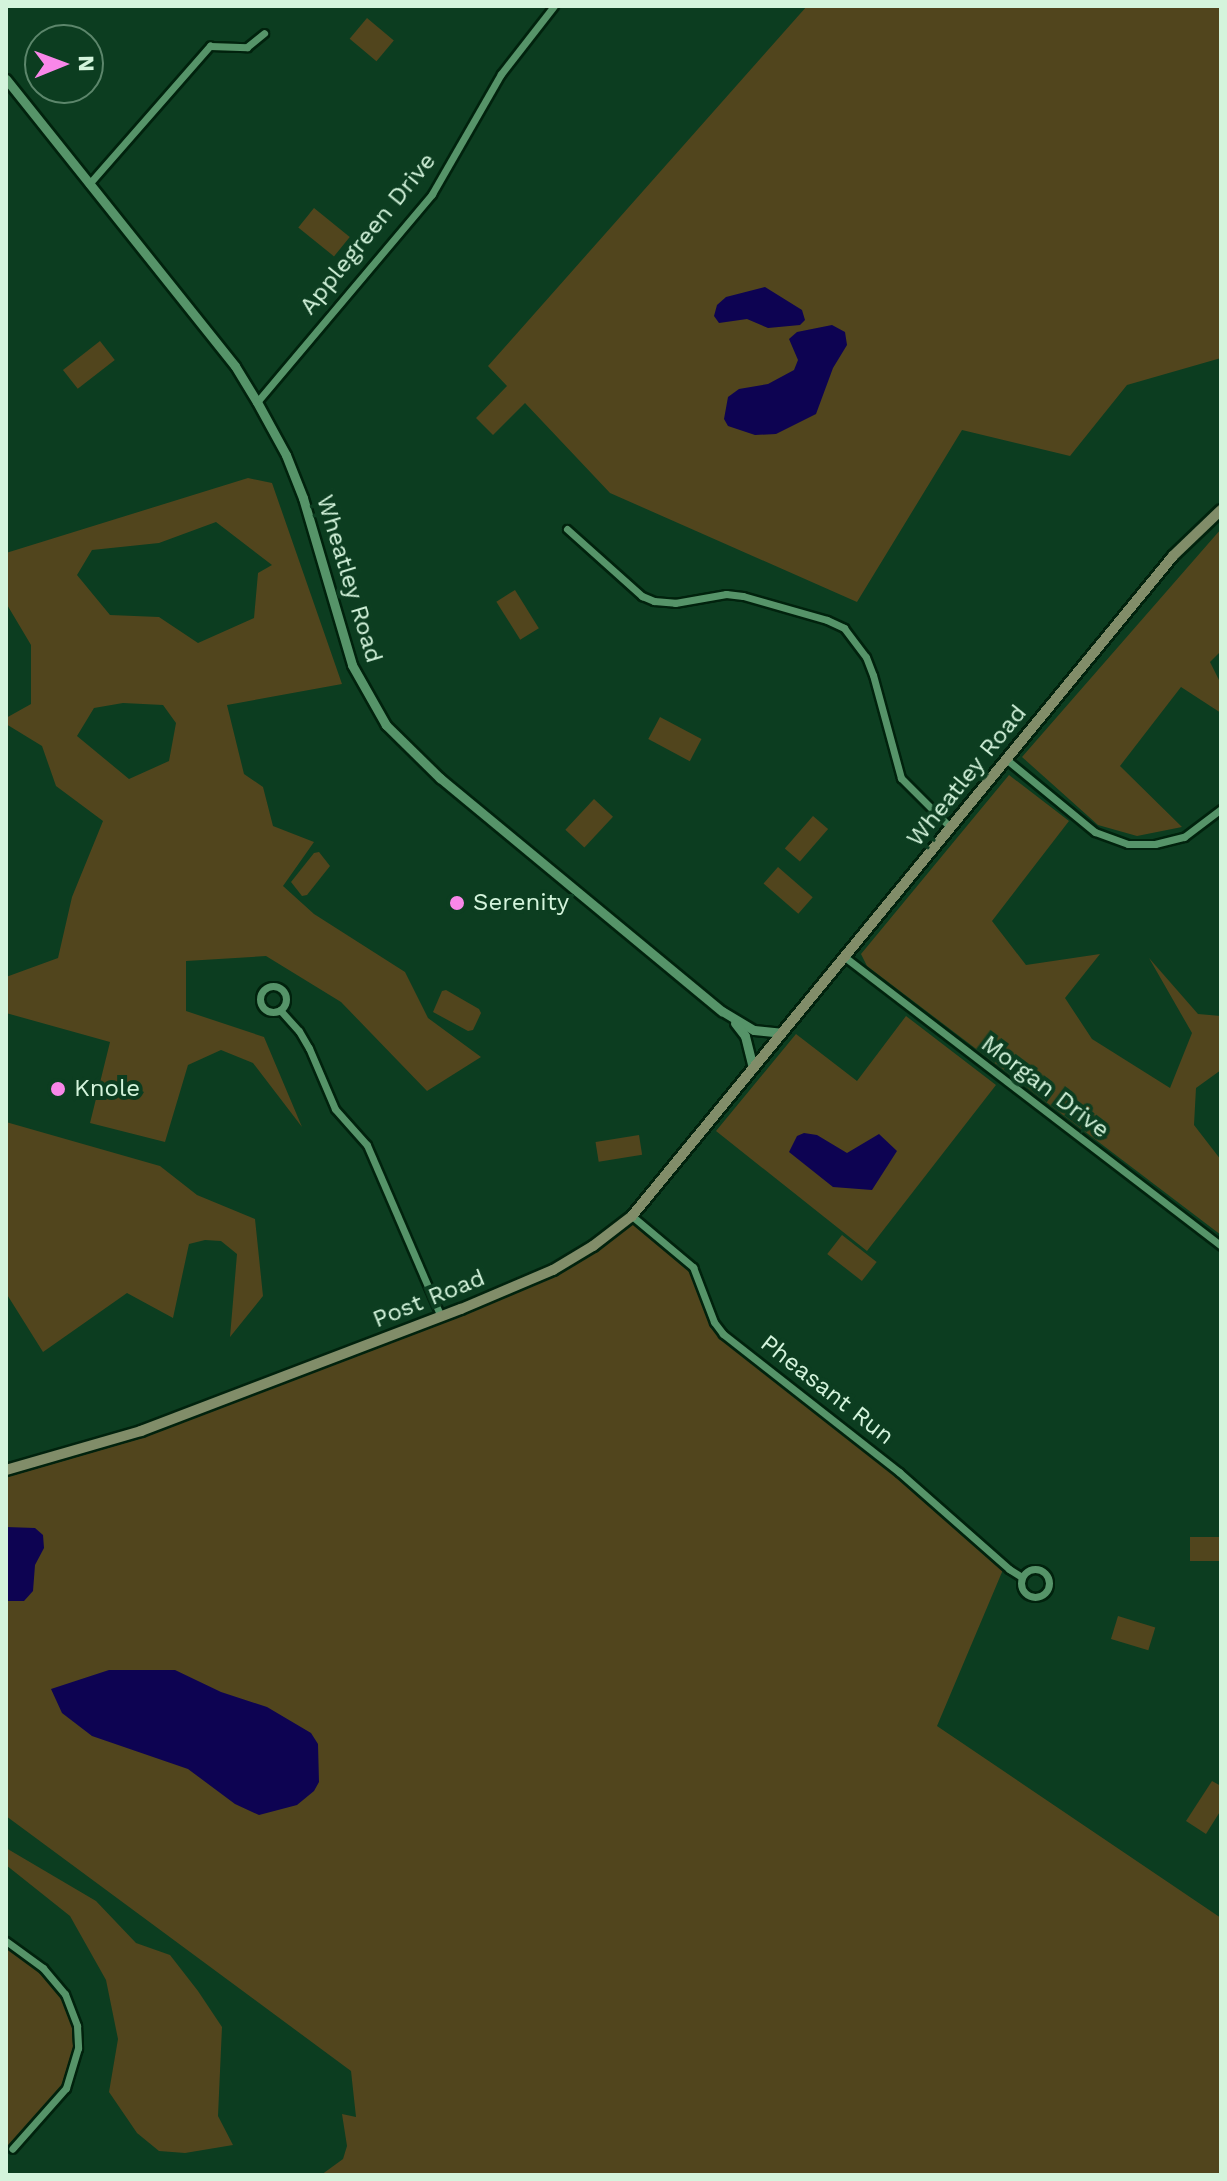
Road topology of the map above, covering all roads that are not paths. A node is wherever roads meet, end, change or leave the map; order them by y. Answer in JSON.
{"nodes":[{"id":1,"x":554,"y":6,"type":"edge"},
{"id":2,"x":264,"y":33,"type":"dead end"},
{"id":3,"x":6,"y":79,"type":"edge"},
{"id":4,"x":89,"y":184,"type":"junction"},
{"id":5,"x":257,"y":402,"type":"junction"},
{"id":6,"x":1221,"y":510,"type":"edge"},
{"id":7,"x":567,"y":529,"type":"dead end"},
{"id":8,"x":1006,"y":759,"type":"junction"},
{"id":9,"x":1221,"y":809,"type":"edge"},
{"id":10,"x":950,"y":827,"type":"junction"},
{"id":11,"x":846,"y":958,"type":"junction"},
{"id":12,"x":280,"y":1010,"type":"dead end"},
{"id":13,"x":733,"y":1020,"type":"junction"},
{"id":14,"x":781,"y":1033,"type":"junction"},
{"id":15,"x":753,"y":1068,"type":"junction"},
{"id":16,"x":632,"y":1216,"type":"junction"},
{"id":17,"x":1221,"y":1246,"type":"edge"},
{"id":18,"x":441,"y":1317,"type":"junction"},
{"id":19,"x":6,"y":1470,"type":"edge"},
{"id":20,"x":1022,"y":1577,"type":"dead end"},
{"id":21,"x":6,"y":1941,"type":"edge"},
{"id":22,"x":12,"y":2149,"type":"dead end"}],
"edges":[{"from":1,"to":5,"type":"street","name":"Applegreen Drive"},
{"from":2,"to":4,"type":"street"},
{"from":3,"to":4,"type":"street","name":"Wheatley Road"},
{"from":4,"to":5,"type":"street","name":"Wheatley Road"},
{"from":5,"to":13,"type":"street","name":"Wheatley Road"},
{"from":6,"to":8,"type":"main road","name":"Wheatley Road"},
{"from":7,"to":10,"type":"street"},
{"from":8,"to":9,"type":"street"},
{"from":8,"to":10,"type":"main road","name":"Wheatley Road"},
{"from":10,"to":11,"type":"main road","name":"Wheatley Road"},
{"from":11,"to":14,"type":"main road","name":"Wheatley Road"},
{"from":11,"to":17,"type":"street","name":"Morgan Drive"},
{"from":12,"to":18,"type":"street"},
{"from":13,"to":14,"type":"street","name":"Wheatley Road"},
{"from":13,"to":15,"type":"street","name":"Wheatley Road"},
{"from":14,"to":15,"type":"main road","name":"Post Road"},
{"from":15,"to":16,"type":"main road","name":"Post Road"},
{"from":16,"to":18,"type":"main road","name":"Post Road"},
{"from":16,"to":20,"type":"street","name":"Pheasant Run"},
{"from":18,"to":19,"type":"main road","name":"Post Road"},
{"from":21,"to":22,"type":"street"}]}
